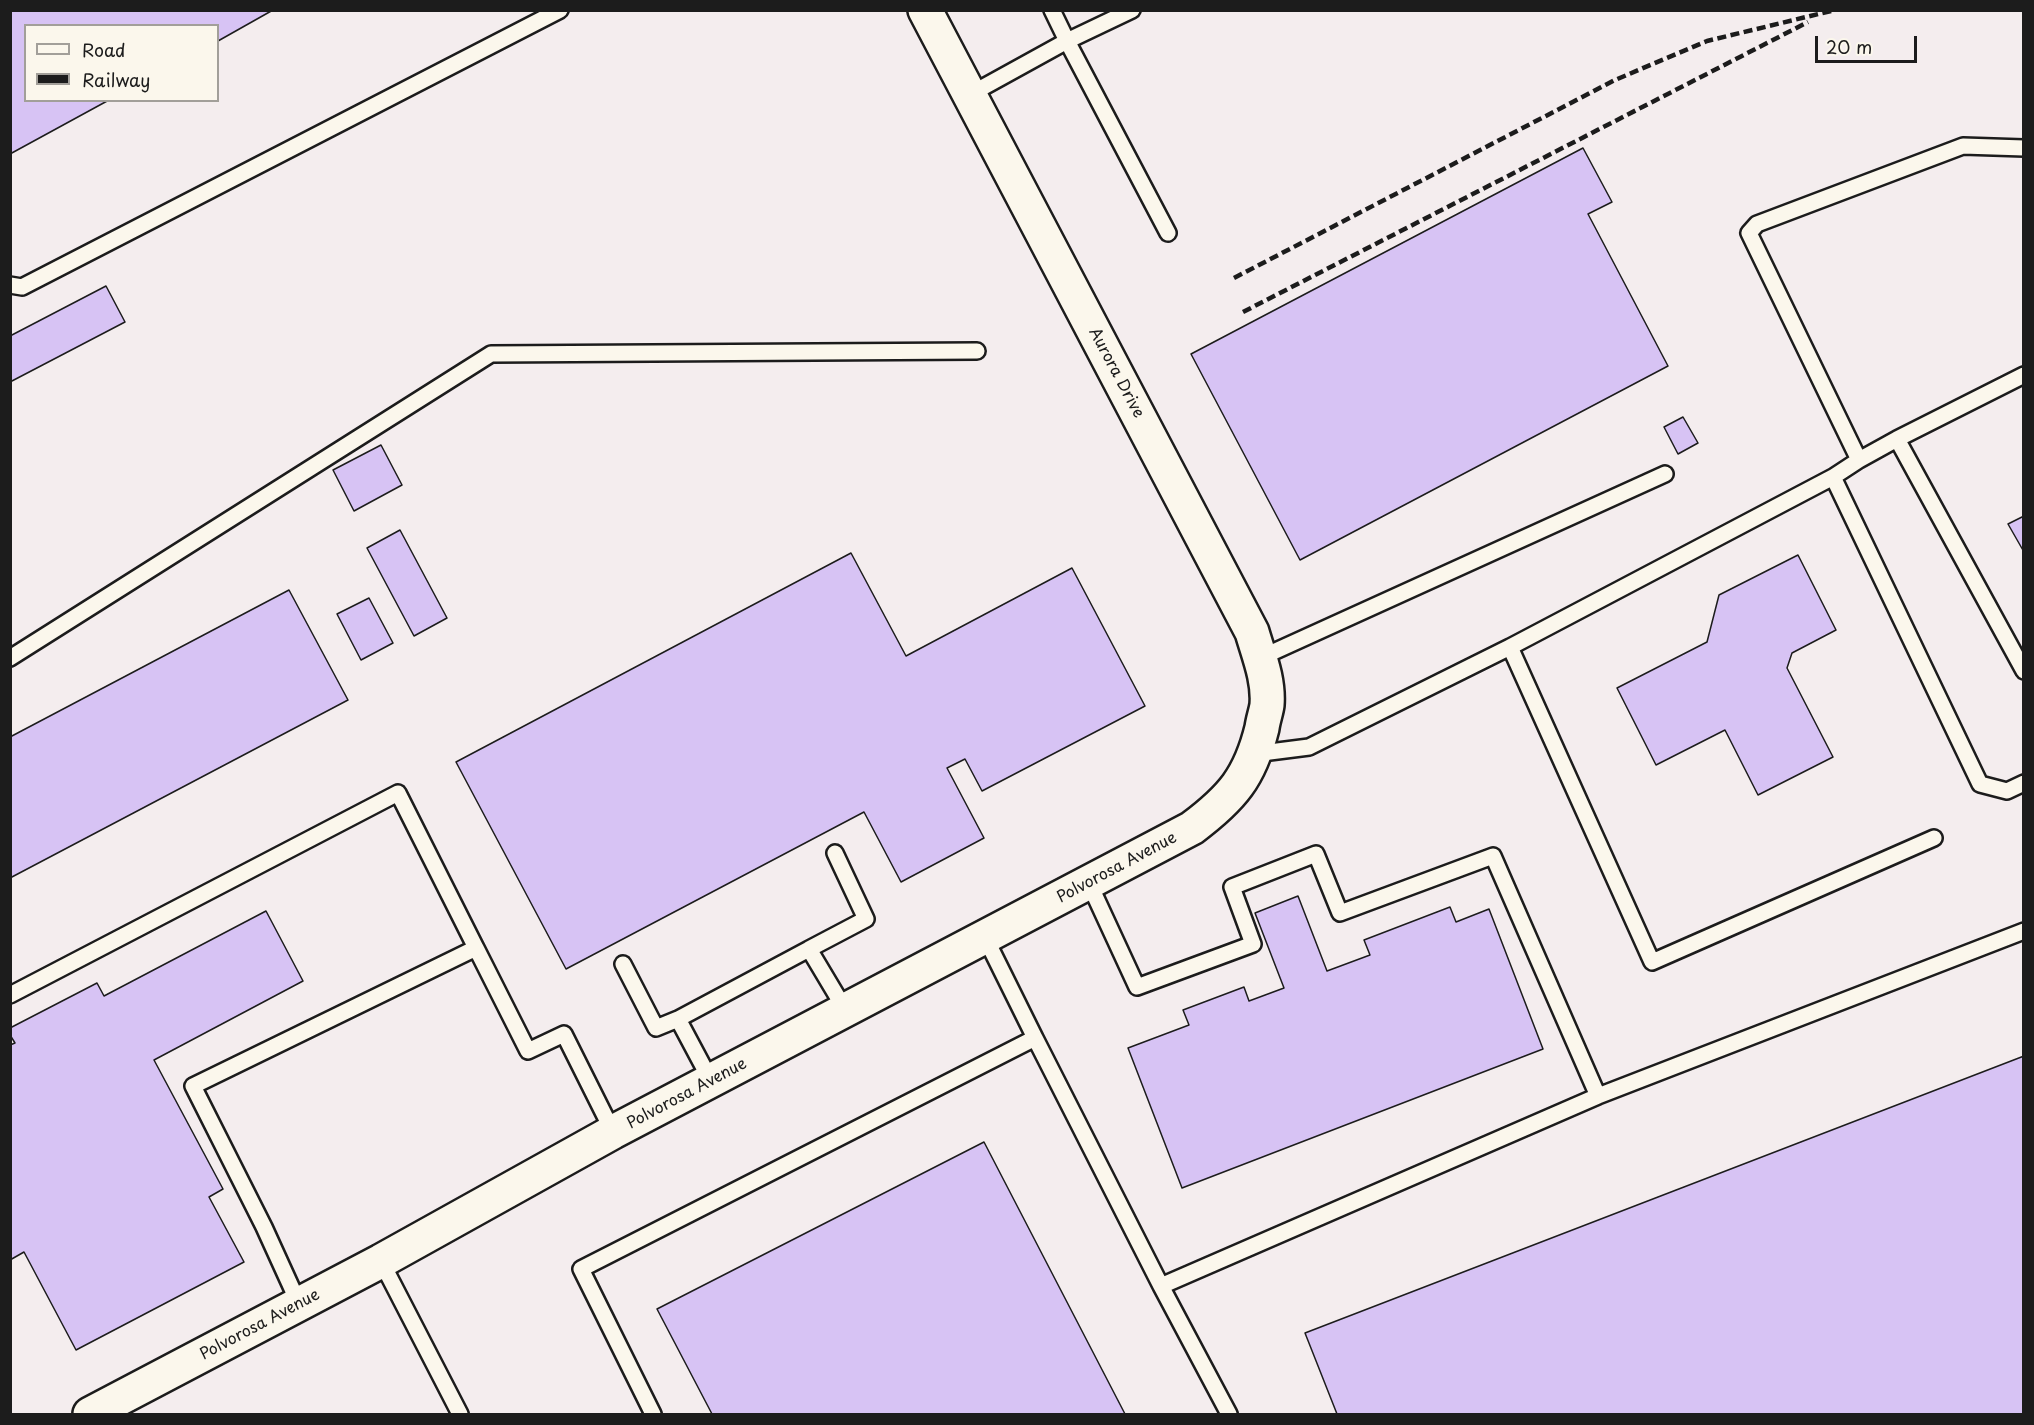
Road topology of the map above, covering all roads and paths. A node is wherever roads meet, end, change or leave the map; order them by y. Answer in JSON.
{"nodes":[{"id":1,"x":560,"y":10,"type":"edge"},
{"id":2,"x":925,"y":10,"type":"edge"},
{"id":3,"x":1052,"y":10,"type":"edge"},
{"id":4,"x":1132,"y":10,"type":"edge"},
{"id":5,"x":1067,"y":41,"type":"junction"},
{"id":6,"x":969,"y":95,"type":"junction"},
{"id":7,"x":2024,"y":148,"type":"edge"},
{"id":8,"x":1168,"y":233,"type":"dead end"},
{"id":9,"x":10,"y":285,"type":"edge"},
{"id":10,"x":976,"y":351,"type":"dead end"},
{"id":11,"x":2024,"y":375,"type":"edge"},
{"id":12,"x":1897,"y":439,"type":"junction"},
{"id":13,"x":1859,"y":460,"type":"junction"},
{"id":14,"x":1665,"y":474,"type":"dead end"},
{"id":15,"x":1833,"y":477,"type":"junction"},
{"id":16,"x":1510,"y":647,"type":"junction"},
{"id":17,"x":10,"y":658,"type":"edge"},
{"id":18,"x":1260,"y":658,"type":"junction"},
{"id":19,"x":2024,"y":671,"type":"edge"},
{"id":20,"x":1255,"y":750,"type":"junction"},
{"id":21,"x":2024,"y":783,"type":"edge"},
{"id":22,"x":1934,"y":837,"type":"dead end"},
{"id":23,"x":835,"y":853,"type":"dead end"},
{"id":24,"x":1089,"y":883,"type":"junction"},
{"id":25,"x":2024,"y":931,"type":"edge"},
{"id":26,"x":984,"y":937,"type":"junction"},
{"id":27,"x":476,"y":948,"type":"junction"},
{"id":28,"x":810,"y":949,"type":"junction"},
{"id":29,"x":623,"y":964,"type":"dead end"},
{"id":30,"x":10,"y":995,"type":"edge"},
{"id":31,"x":846,"y":1011,"type":"junction"},
{"id":32,"x":678,"y":1019,"type":"junction"},
{"id":33,"x":1035,"y":1038,"type":"junction"},
{"id":34,"x":711,"y":1081,"type":"junction"},
{"id":35,"x":1598,"y":1096,"type":"junction"},
{"id":36,"x":613,"y":1132,"type":"junction"},
{"id":37,"x":381,"y":1261,"type":"junction"},
{"id":38,"x":1161,"y":1286,"type":"junction"},
{"id":39,"x":299,"y":1304,"type":"junction"},
{"id":40,"x":90,"y":1414,"type":"edge"},
{"id":41,"x":460,"y":1414,"type":"edge"},
{"id":42,"x":653,"y":1414,"type":"edge"},
{"id":43,"x":1229,"y":1414,"type":"edge"}],
"edges":[{"from":1,"to":9,"type":"lane"},
{"from":2,"to":6,"type":"street","name":"Aurora Drive"},
{"from":3,"to":5,"type":"lane"},
{"from":4,"to":5,"type":"lane"},
{"from":5,"to":6,"type":"lane"},
{"from":5,"to":8,"type":"lane"},
{"from":6,"to":18,"type":"street","name":"Aurora Drive"},
{"from":7,"to":13,"type":"lane"},
{"from":10,"to":17,"type":"lane"},
{"from":11,"to":12,"type":"lane"},
{"from":12,"to":13,"type":"lane"},
{"from":12,"to":19,"type":"lane"},
{"from":13,"to":15,"type":"lane"},
{"from":14,"to":18,"type":"lane"},
{"from":15,"to":16,"type":"lane"},
{"from":15,"to":21,"type":"lane"},
{"from":16,"to":20,"type":"lane"},
{"from":16,"to":22,"type":"lane"},
{"from":18,"to":20,"type":"street","name":"Aurora Drive"},
{"from":20,"to":24,"type":"street","name":"Polvorosa Avenue"},
{"from":23,"to":28,"type":"lane"},
{"from":24,"to":26,"type":"street","name":"Polvorosa Avenue"},
{"from":24,"to":35,"type":"lane"},
{"from":25,"to":35,"type":"lane"},
{"from":26,"to":31,"type":"street","name":"Polvorosa Avenue"},
{"from":26,"to":33,"type":"lane"},
{"from":27,"to":30,"type":"lane"},
{"from":27,"to":36,"type":"lane"},
{"from":27,"to":39,"type":"lane"},
{"from":28,"to":31,"type":"lane"},
{"from":28,"to":32,"type":"lane"},
{"from":29,"to":32,"type":"lane"},
{"from":31,"to":34,"type":"street","name":"Polvorosa Avenue"},
{"from":32,"to":34,"type":"lane"},
{"from":33,"to":38,"type":"lane"},
{"from":33,"to":42,"type":"lane"},
{"from":34,"to":36,"type":"street","name":"Polvorosa Avenue"},
{"from":35,"to":38,"type":"lane"},
{"from":36,"to":37,"type":"street","name":"Polvorosa Avenue"},
{"from":37,"to":39,"type":"street","name":"Polvorosa Avenue"},
{"from":37,"to":41,"type":"lane"},
{"from":38,"to":43,"type":"lane"},
{"from":39,"to":40,"type":"street","name":"Polvorosa Avenue"}]}
